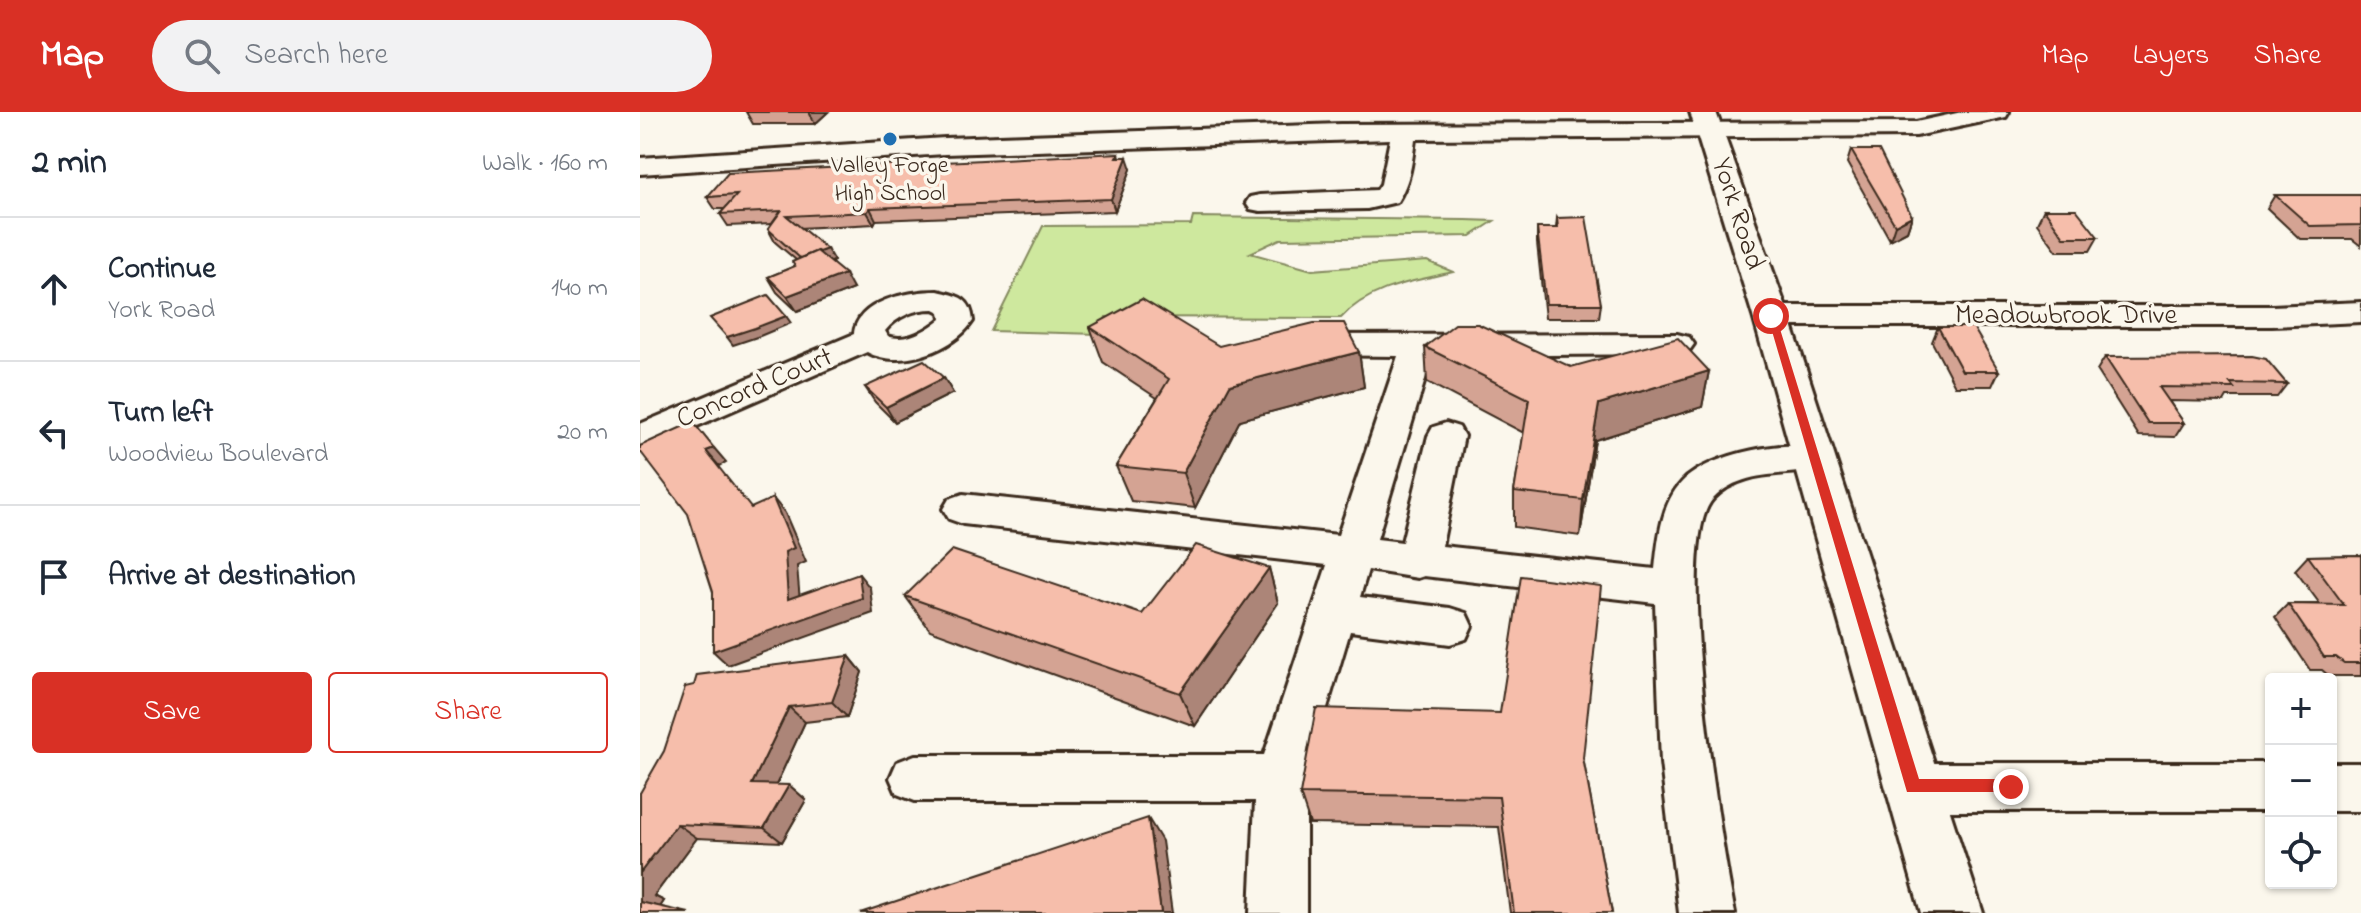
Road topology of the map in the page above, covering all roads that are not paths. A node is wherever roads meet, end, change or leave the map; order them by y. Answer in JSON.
{"nodes":[{"id":1,"x":1997,"y":112,"type":"edge"},
{"id":2,"x":1017,"y":120,"type":"dead end"},
{"id":3,"x":1707,"y":122,"type":"edge"},
{"id":4,"x":1404,"y":132,"type":"junction"},
{"id":5,"x":980,"y":145,"type":"junction"},
{"id":6,"x":640,"y":166,"type":"edge"},
{"id":7,"x":1260,"y":203,"type":"dead end"},
{"id":8,"x":2361,"y":312,"type":"edge"},
{"id":9,"x":1771,"y":316,"type":"junction"},
{"id":10,"x":870,"y":339,"type":"dead end"},
{"id":11,"x":1265,"y":344,"type":"edge"},
{"id":12,"x":1677,"y":344,"type":"edge"},
{"id":13,"x":1418,"y":346,"type":"junction"},
{"id":14,"x":1446,"y":436,"type":"dead end"},
{"id":15,"x":640,"y":438,"type":"edge"},
{"id":16,"x":1814,"y":458,"type":"junction"},
{"id":17,"x":963,"y":509,"type":"dead end"},
{"id":18,"x":1352,"y":555,"type":"junction"},
{"id":19,"x":1418,"y":562,"type":"junction"},
{"id":20,"x":1675,"y":588,"type":"junction"},
{"id":21,"x":1334,"y":611,"type":"junction"},
{"id":22,"x":1450,"y":626,"type":"dead end"},
{"id":23,"x":915,"y":778,"type":"dead end"},
{"id":24,"x":1281,"y":778,"type":"junction"},
{"id":25,"x":1913,"y":787,"type":"junction"},
{"id":26,"x":2265,"y":787,"type":"edge"},
{"id":27,"x":2337,"y":787,"type":"edge"},
{"id":28,"x":2361,"y":787,"type":"edge"},
{"id":29,"x":1278,"y":913,"type":"edge"},
{"id":30,"x":1707,"y":913,"type":"edge"},
{"id":31,"x":1952,"y":913,"type":"edge"}],
"edges":[{"from":1,"to":3,"type":"street"},
{"from":2,"to":5,"type":"street"},
{"from":3,"to":4,"type":"street"},
{"from":3,"to":9,"type":"main road","name":"York Road"},
{"from":4,"to":5,"type":"street"},
{"from":4,"to":7,"type":"street"},
{"from":5,"to":6,"type":"street"},
{"from":8,"to":9,"type":"street","name":"Meadowbrook Drive"},
{"from":9,"to":16,"type":"main road","name":"York Road"},
{"from":10,"to":15,"type":"street","name":"Concord Court"},
{"from":11,"to":13,"type":"street"},
{"from":12,"to":13,"type":"street"},
{"from":13,"to":18,"type":"street"},
{"from":14,"to":19,"type":"street"},
{"from":16,"to":20,"type":"street"},
{"from":16,"to":25,"type":"main road","name":"York Road"},
{"from":17,"to":18,"type":"street"},
{"from":18,"to":19,"type":"street"},
{"from":18,"to":21,"type":"street"},
{"from":19,"to":20,"type":"street"},
{"from":20,"to":30,"type":"street"},
{"from":21,"to":22,"type":"street"},
{"from":21,"to":24,"type":"street"},
{"from":23,"to":24,"type":"street"},
{"from":24,"to":29,"type":"street"},
{"from":25,"to":26,"type":"street"},
{"from":25,"to":31,"type":"main road","name":"York Road"},
{"from":27,"to":28,"type":"street"}]}
